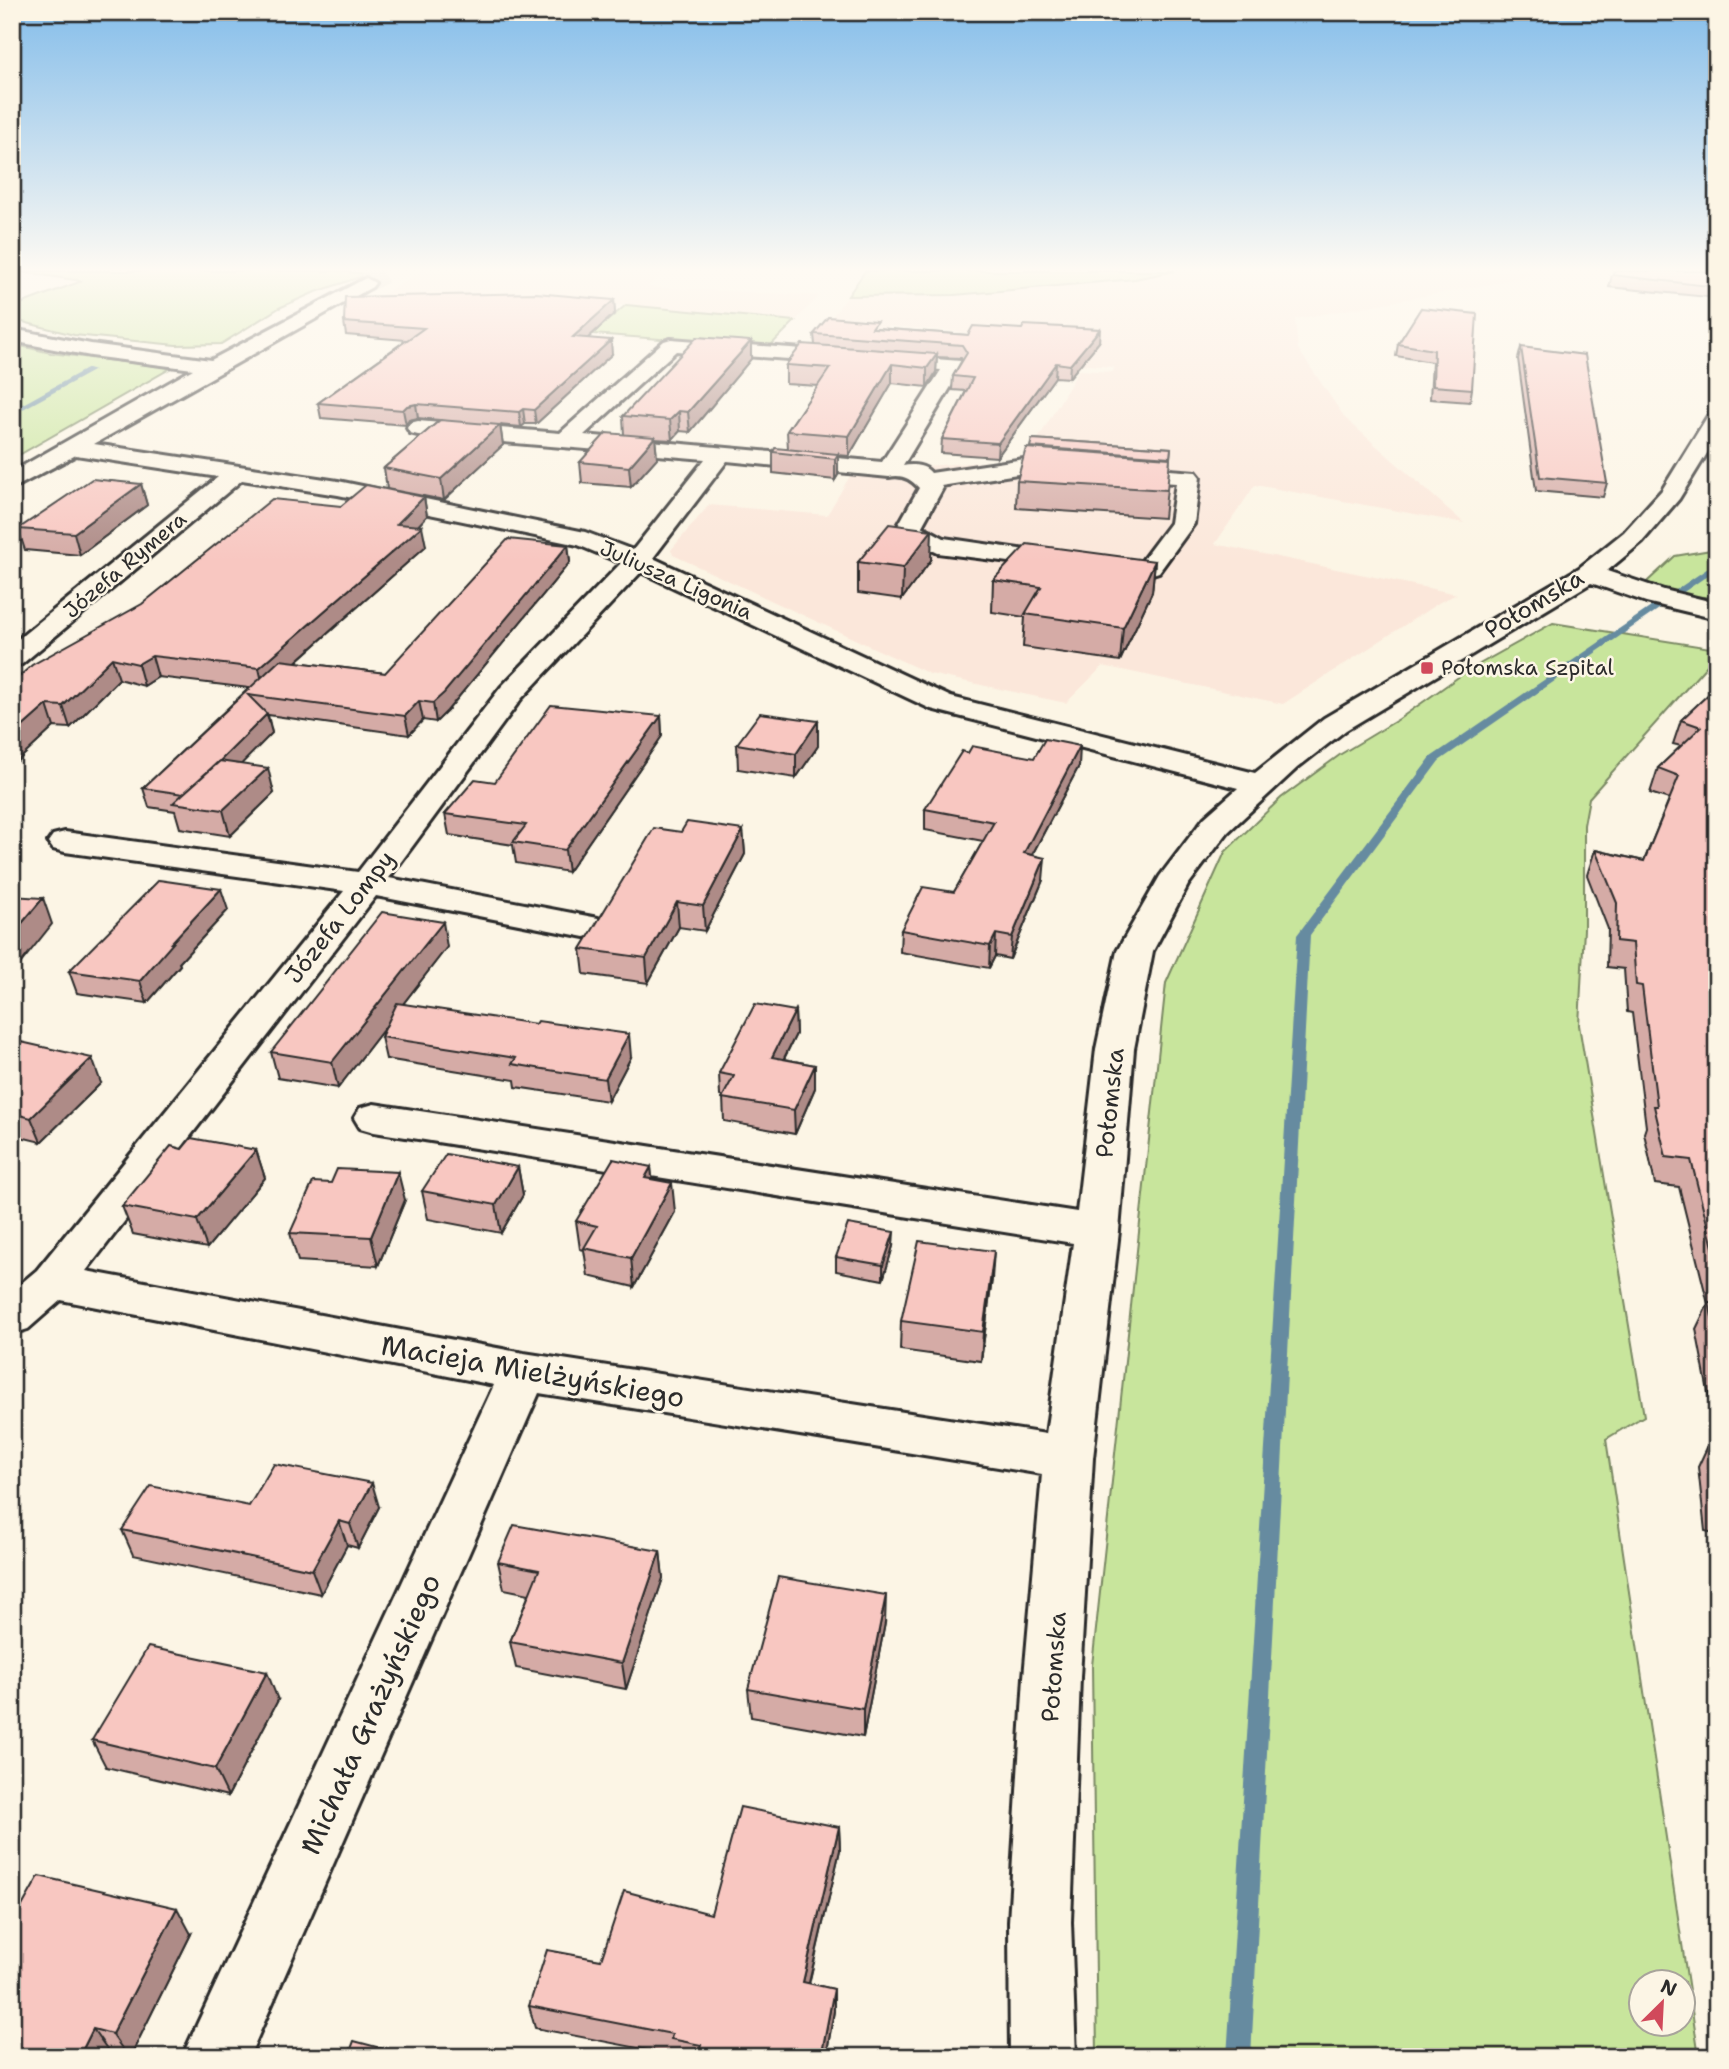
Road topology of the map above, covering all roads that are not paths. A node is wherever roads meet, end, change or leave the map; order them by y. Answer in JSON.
{"nodes":[{"id":1,"x":211,"y":368,"type":"edge"},
{"id":2,"x":646,"y":368,"type":"edge"},
{"id":3,"x":952,"y":368,"type":"edge"},
{"id":4,"x":1717,"y":419,"type":"edge"},
{"id":5,"x":418,"y":428,"type":"dead end"},
{"id":6,"x":566,"y":440,"type":"junction"},
{"id":7,"x":71,"y":446,"type":"junction"},
{"id":8,"x":722,"y":453,"type":"junction"},
{"id":9,"x":889,"y":470,"type":"junction"},
{"id":10,"x":238,"y":472,"type":"junction"},
{"id":11,"x":925,"y":481,"type":"junction"},
{"id":12,"x":12,"y":482,"type":"edge"},
{"id":13,"x":1017,"y":555,"type":"edge"},
{"id":14,"x":638,"y":561,"type":"junction"},
{"id":15,"x":1150,"y":567,"type":"edge"},
{"id":16,"x":1588,"y":573,"type":"junction"},
{"id":17,"x":1717,"y":611,"type":"edge"},
{"id":18,"x":12,"y":658,"type":"edge"},
{"id":19,"x":1261,"y":784,"type":"junction"},
{"id":20,"x":65,"y":842,"type":"dead end"},
{"id":21,"x":367,"y":884,"type":"junction"},
{"id":22,"x":585,"y":926,"type":"dead end"},
{"id":23,"x":373,"y":1118,"type":"dead end"},
{"id":24,"x":1097,"y":1231,"type":"junction"},
{"id":25,"x":53,"y":1282,"type":"junction"},
{"id":26,"x":12,"y":1317,"type":"edge"},
{"id":27,"x":524,"y":1372,"type":"junction"},
{"id":28,"x":1068,"y":1458,"type":"junction"},
{"id":29,"x":215,"y":2057,"type":"edge"},
{"id":30,"x":1043,"y":2057,"type":"edge"}],
"edges":[{"from":1,"to":7,"type":"street"},
{"from":2,"to":6,"type":"street"},
{"from":3,"to":9,"type":"street"},
{"from":4,"to":16,"type":"street","name":"Połomska"},
{"from":5,"to":6,"type":"street"},
{"from":6,"to":8,"type":"street"},
{"from":7,"to":10,"type":"street","name":"Juliusza Ligonia"},
{"from":7,"to":12,"type":"street"},
{"from":8,"to":9,"type":"street"},
{"from":8,"to":14,"type":"street","name":"Józefa Lompy"},
{"from":9,"to":11,"type":"street"},
{"from":10,"to":14,"type":"street","name":"Juliusza Ligonia"},
{"from":10,"to":18,"type":"street","name":"Józefa Rymera"},
{"from":11,"to":13,"type":"street"},
{"from":11,"to":15,"type":"street"},
{"from":14,"to":19,"type":"street","name":"Juliusza Ligonia"},
{"from":14,"to":21,"type":"street","name":"Józefa Lompy"},
{"from":16,"to":17,"type":"street"},
{"from":16,"to":19,"type":"street","name":"Połomska"},
{"from":19,"to":24,"type":"street","name":"Połomska"},
{"from":20,"to":21,"type":"street"},
{"from":21,"to":22,"type":"street"},
{"from":21,"to":25,"type":"street","name":"Józefa Lompy"},
{"from":23,"to":24,"type":"street"},
{"from":24,"to":28,"type":"street","name":"Połomska"},
{"from":25,"to":26,"type":"street"},
{"from":25,"to":27,"type":"street","name":"Macieja Mielżyńskiego"},
{"from":27,"to":28,"type":"street","name":"Macieja Mielżyńskiego"},
{"from":27,"to":29,"type":"street","name":"Michała Grażyńskiego"},
{"from":28,"to":30,"type":"street","name":"Połomska"}]}
